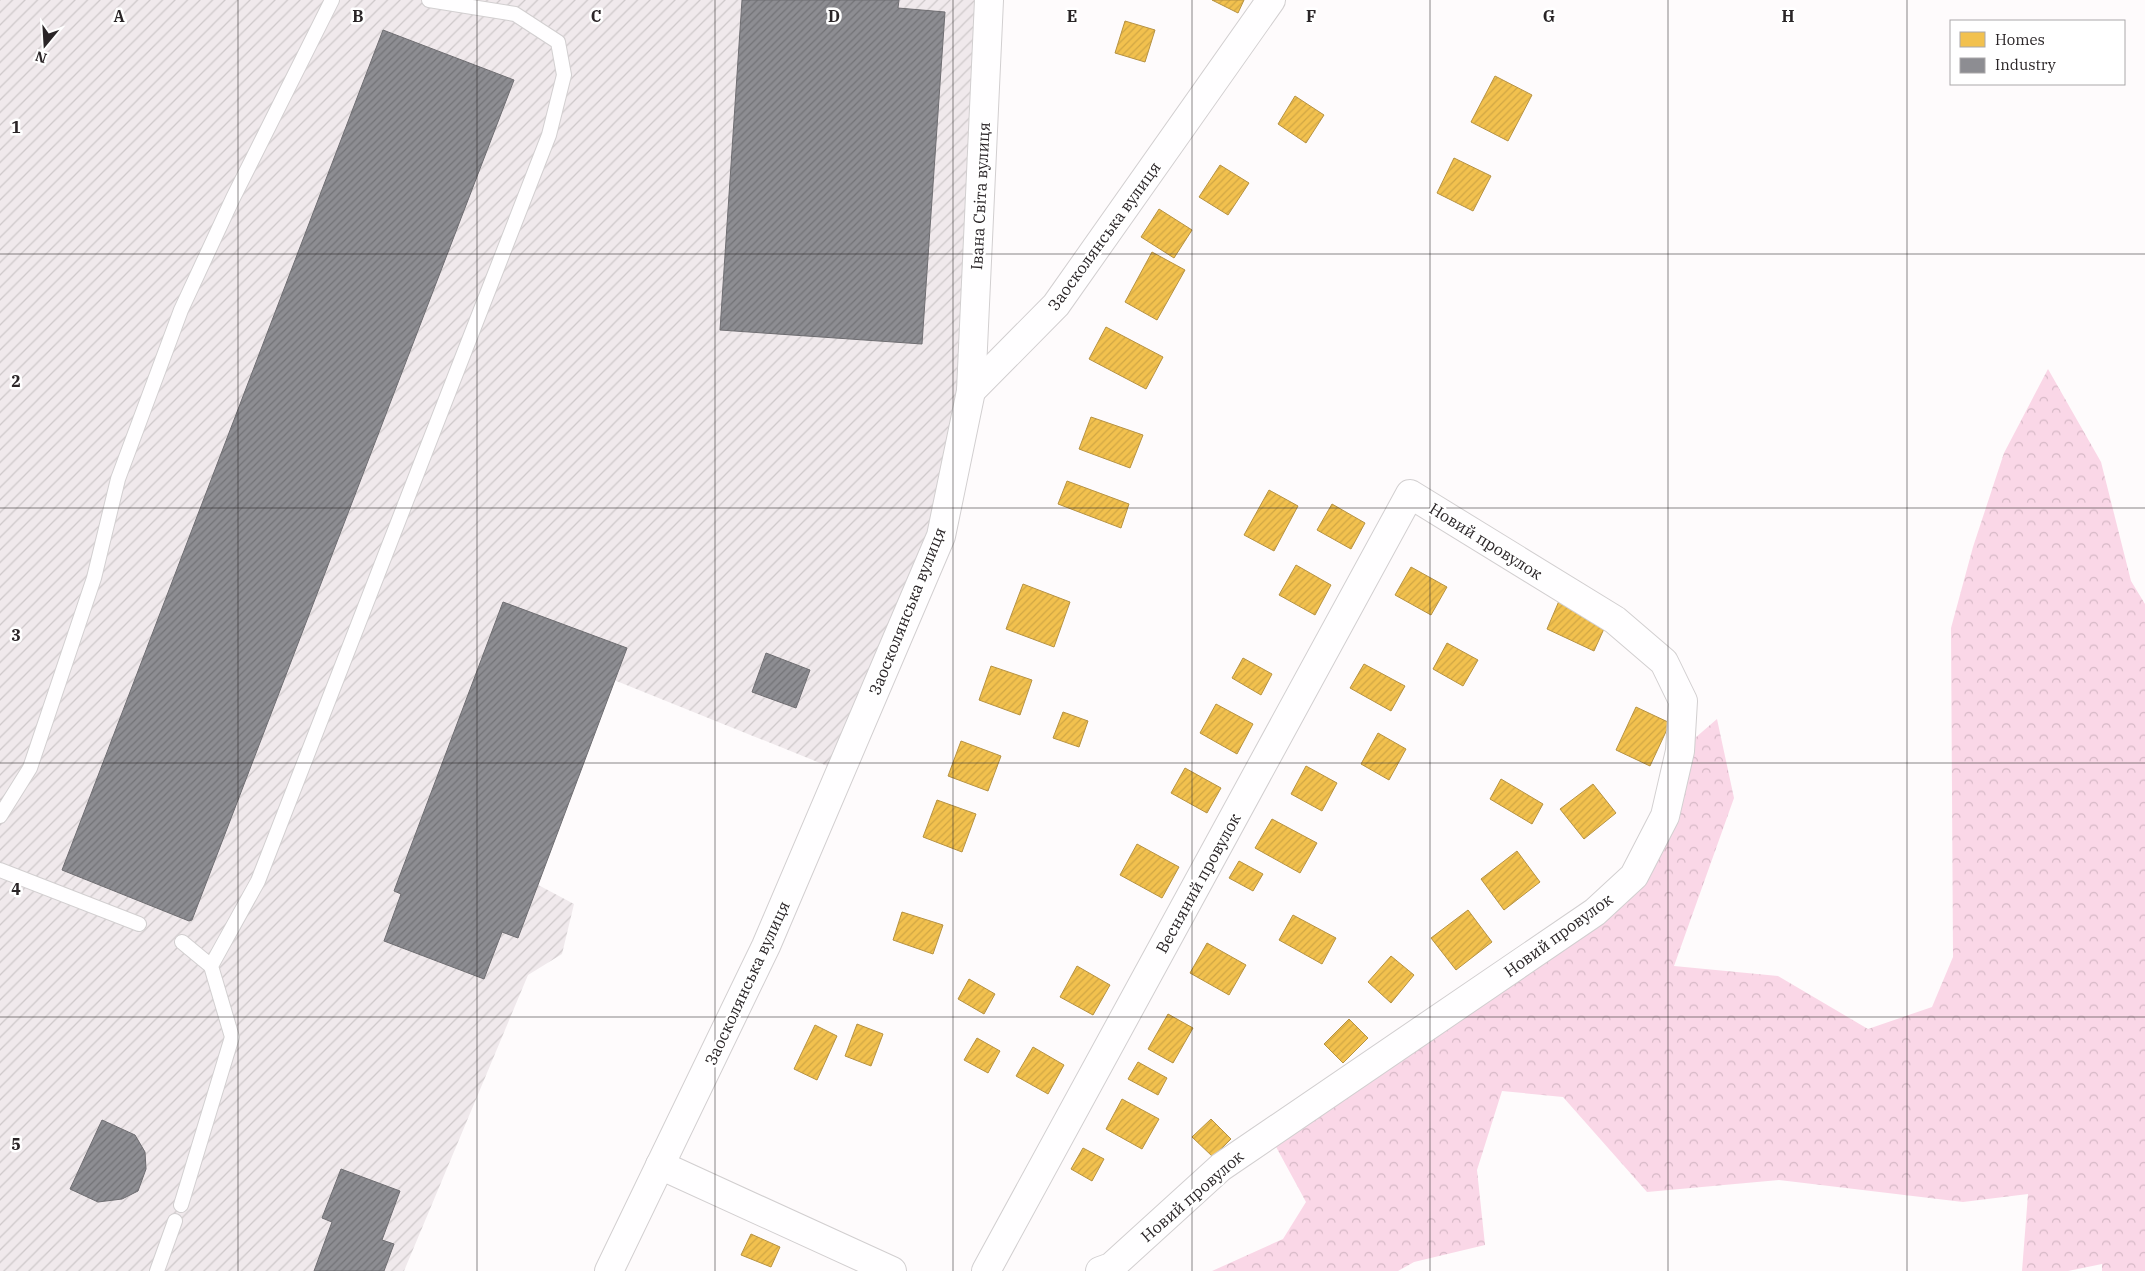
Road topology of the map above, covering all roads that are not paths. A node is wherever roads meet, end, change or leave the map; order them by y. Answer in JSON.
{"nodes":[{"id":1,"x":332,"y":0,"type":"edge"},
{"id":2,"x":429,"y":0,"type":"edge"},
{"id":3,"x":990,"y":0,"type":"edge"},
{"id":4,"x":1271,"y":0,"type":"edge"},
{"id":5,"x":970,"y":391,"type":"junction"},
{"id":6,"x":1410,"y":494,"type":"joint"},
{"id":7,"x":0,"y":816,"type":"edge"},
{"id":8,"x":0,"y":870,"type":"edge"},
{"id":9,"x":139,"y":924,"type":"dead end"},
{"id":10,"x":182,"y":942,"type":"dead end"},
{"id":11,"x":211,"y":966,"type":"junction"},
{"id":12,"x":660,"y":1165,"type":"junction"},
{"id":13,"x":181,"y":1205,"type":"dead end"},
{"id":14,"x":175,"y":1221,"type":"dead end"},
{"id":15,"x":157,"y":1271,"type":"edge"},
{"id":16,"x":609,"y":1271,"type":"edge"},
{"id":17,"x":892,"y":1271,"type":"edge"},
{"id":18,"x":986,"y":1271,"type":"edge"},
{"id":19,"x":1100,"y":1271,"type":"edge"}],
"edges":[{"from":1,"to":7,"type":"lane"},
{"from":2,"to":11,"type":"lane"},
{"from":3,"to":5,"type":"street","name":"Івана Світа вулиця"},
{"from":4,"to":5,"type":"street","name":"Заосколянська вулиця"},
{"from":5,"to":12,"type":"street","name":"Заосколянська вулиця"},
{"from":6,"to":18,"type":"street","name":"Весняний провулок"},
{"from":6,"to":19,"type":"street","name":"Новий провулок"},
{"from":8,"to":9,"type":"lane"},
{"from":10,"to":11,"type":"lane"},
{"from":11,"to":13,"type":"lane"},
{"from":12,"to":16,"type":"street","name":"Заосколянська вулиця"},
{"from":12,"to":17,"type":"street"},
{"from":14,"to":15,"type":"lane"}]}
